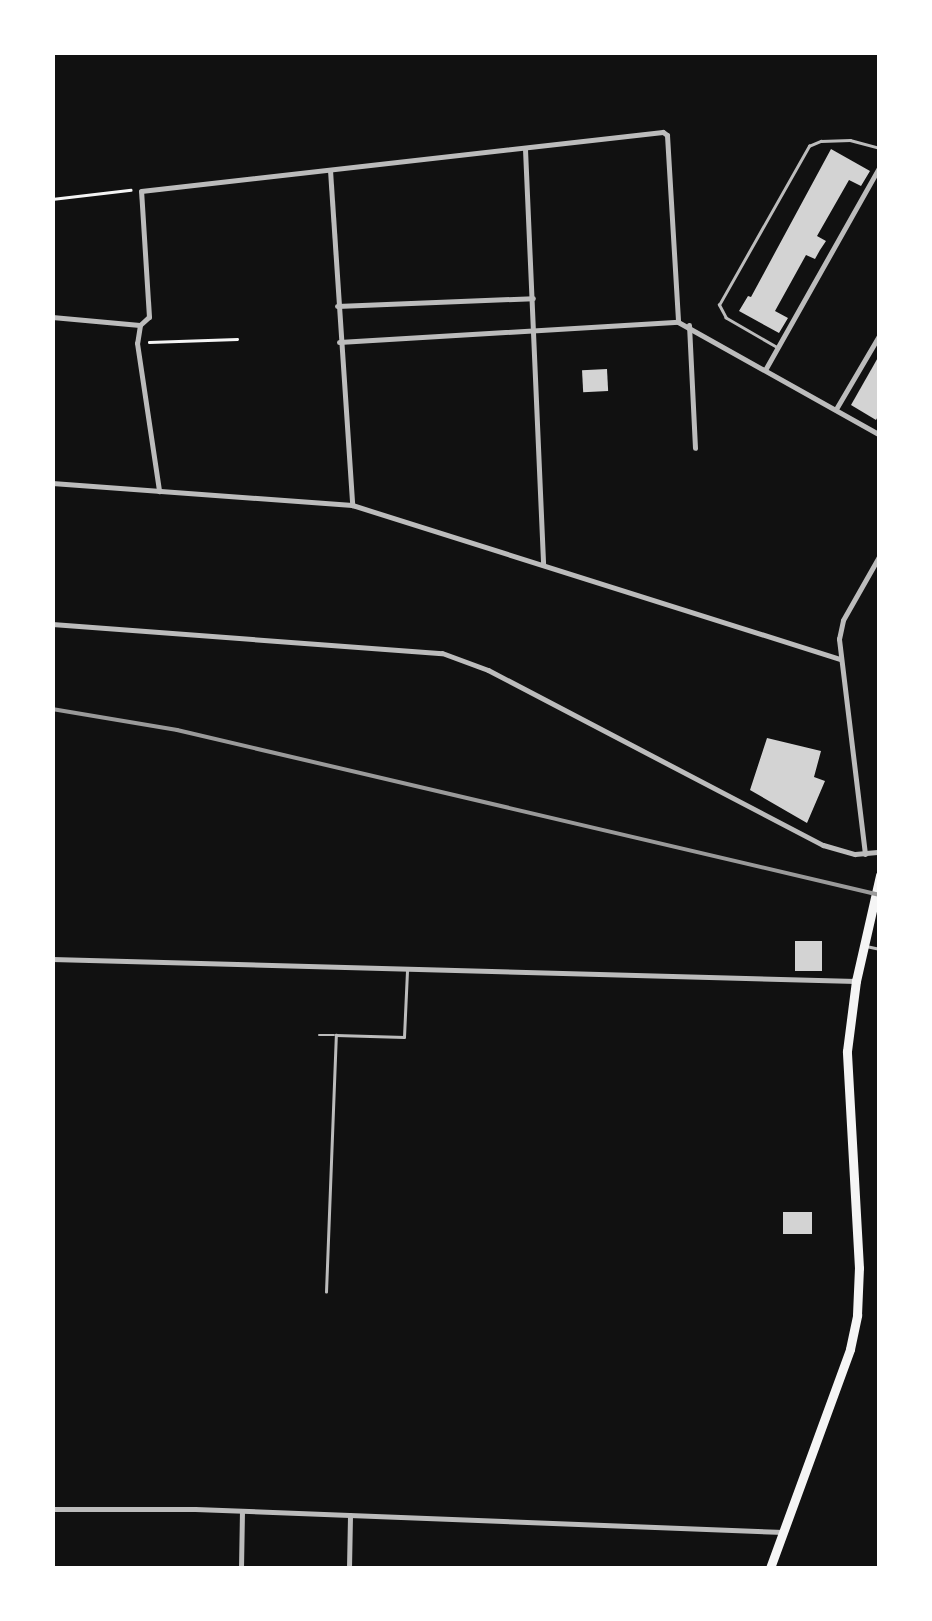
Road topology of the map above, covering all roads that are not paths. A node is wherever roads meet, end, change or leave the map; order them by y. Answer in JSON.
{"nodes":[{"id":1,"x":880,"y":148,"type":"edge"},
{"id":2,"x":526,"y":149,"type":"junction"},
{"id":3,"x":880,"y":166,"type":"edge"},
{"id":4,"x":330,"y":170,"type":"junction"},
{"id":5,"x":533,"y":298,"type":"junction"},
{"id":6,"x":337,"y":306,"type":"junction"},
{"id":7,"x":52,"y":317,"type":"edge"},
{"id":8,"x":678,"y":322,"type":"junction"},
{"id":9,"x":140,"y":325,"type":"junction"},
{"id":10,"x":689,"y":325,"type":"junction"},
{"id":11,"x":534,"y":330,"type":"junction"},
{"id":12,"x":880,"y":334,"type":"edge"},
{"id":13,"x":339,"y":342,"type":"junction"},
{"id":14,"x":778,"y":348,"type":"junction"},
{"id":15,"x":765,"y":370,"type":"junction"},
{"id":16,"x":835,"y":410,"type":"junction"},
{"id":17,"x":880,"y":435,"type":"edge"},
{"id":18,"x":695,"y":448,"type":"dead end"},
{"id":19,"x":52,"y":484,"type":"edge"},
{"id":20,"x":159,"y":492,"type":"junction"},
{"id":21,"x":352,"y":505,"type":"junction"},
{"id":22,"x":880,"y":554,"type":"edge"},
{"id":23,"x":544,"y":564,"type":"junction"},
{"id":24,"x":52,"y":624,"type":"edge"},
{"id":25,"x":840,"y":659,"type":"junction"},
{"id":26,"x":880,"y":852,"type":"edge"},
{"id":27,"x":865,"y":854,"type":"junction"},
{"id":28,"x":878,"y":879,"type":"edge"},
{"id":29,"x":863,"y":946,"type":"junction"},
{"id":30,"x":879,"y":950,"type":"edge"},
{"id":31,"x":52,"y":958,"type":"edge"},
{"id":32,"x":407,"y":968,"type":"junction"},
{"id":33,"x":856,"y":981,"type":"junction"},
{"id":34,"x":319,"y":1034,"type":"dead end"},
{"id":35,"x":336,"y":1036,"type":"junction"},
{"id":36,"x":326,"y":1292,"type":"dead end"},
{"id":37,"x":52,"y":1509,"type":"edge"},
{"id":38,"x":242,"y":1511,"type":"junction"},
{"id":39,"x":350,"y":1515,"type":"junction"},
{"id":40,"x":784,"y":1532,"type":"junction"},
{"id":41,"x":241,"y":1568,"type":"edge"},
{"id":42,"x":349,"y":1568,"type":"edge"},
{"id":43,"x":770,"y":1568,"type":"edge"}],
"edges":[{"from":1,"to":14,"type":"lane"},
{"from":2,"to":4,"type":"street"},
{"from":2,"to":5,"type":"street"},
{"from":2,"to":8,"type":"street"},
{"from":3,"to":14,"type":"street"},
{"from":4,"to":6,"type":"street"},
{"from":4,"to":9,"type":"street"},
{"from":5,"to":6,"type":"street"},
{"from":5,"to":11,"type":"street"},
{"from":6,"to":13,"type":"street"},
{"from":7,"to":9,"type":"street"},
{"from":8,"to":10,"type":"street"},
{"from":8,"to":11,"type":"street"},
{"from":9,"to":20,"type":"street"},
{"from":10,"to":15,"type":"street"},
{"from":10,"to":18,"type":"street"},
{"from":11,"to":13,"type":"street"},
{"from":11,"to":23,"type":"street"},
{"from":12,"to":16,"type":"street"},
{"from":13,"to":21,"type":"street"},
{"from":14,"to":15,"type":"street"},
{"from":15,"to":16,"type":"street"},
{"from":16,"to":17,"type":"street"},
{"from":19,"to":20,"type":"street"},
{"from":20,"to":21,"type":"street"},
{"from":21,"to":23,"type":"street"},
{"from":22,"to":25,"type":"street"},
{"from":23,"to":25,"type":"street"},
{"from":24,"to":27,"type":"street"},
{"from":25,"to":27,"type":"street"},
{"from":26,"to":27,"type":"street"},
{"from":28,"to":29,"type":"main road"},
{"from":29,"to":30,"type":"lane"},
{"from":29,"to":33,"type":"main road"},
{"from":31,"to":32,"type":"street"},
{"from":32,"to":33,"type":"street"},
{"from":32,"to":35,"type":"lane"},
{"from":33,"to":40,"type":"main road"},
{"from":34,"to":35,"type":"lane"},
{"from":35,"to":36,"type":"lane"},
{"from":37,"to":38,"type":"street"},
{"from":38,"to":39,"type":"street"},
{"from":38,"to":41,"type":"street"},
{"from":39,"to":40,"type":"street"},
{"from":39,"to":42,"type":"street"},
{"from":40,"to":43,"type":"main road"}]}
